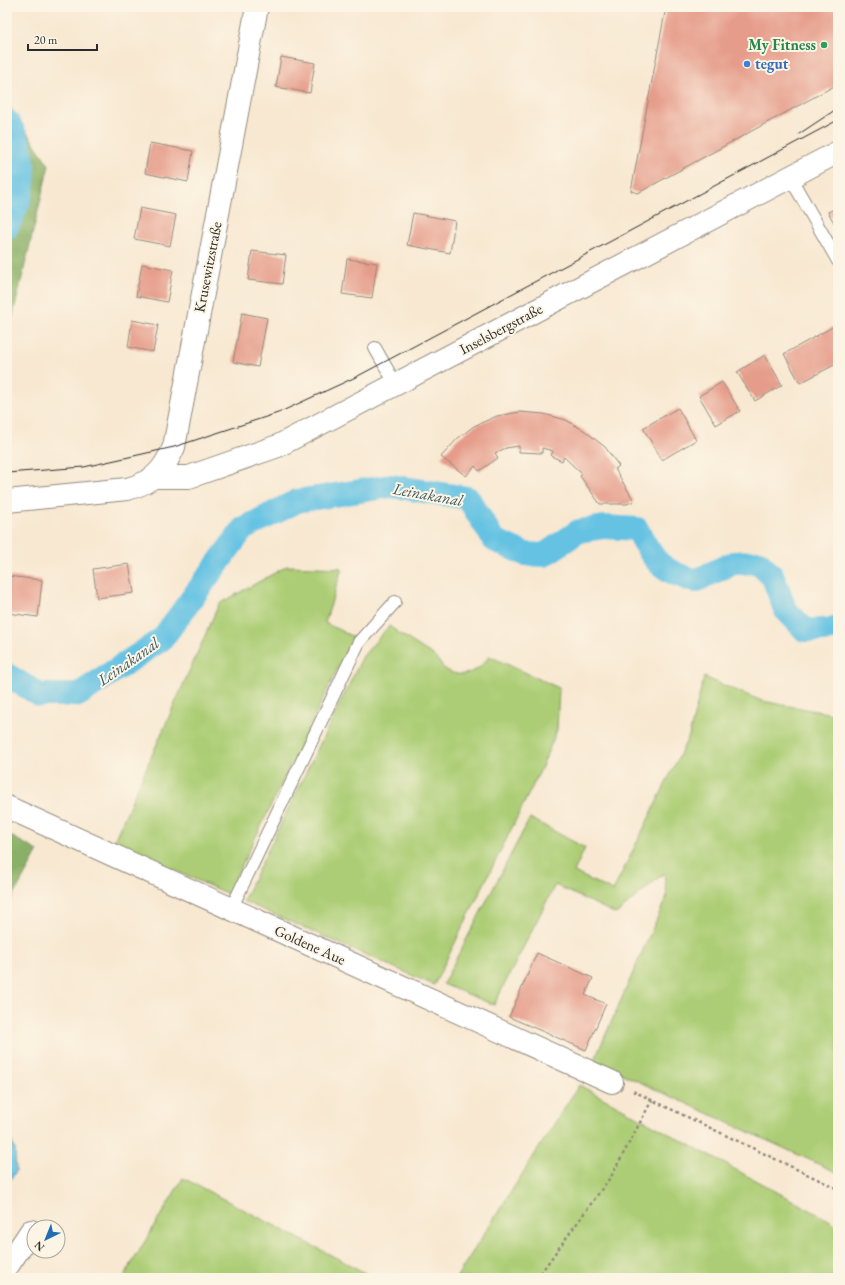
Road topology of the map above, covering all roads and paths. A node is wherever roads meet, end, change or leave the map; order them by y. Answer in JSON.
{"nodes":[{"id":1,"x":258,"y":7,"type":"edge"},
{"id":2,"x":838,"y":152,"type":"edge"},
{"id":3,"x":790,"y":178,"type":"junction"},
{"id":4,"x":838,"y":261,"type":"edge"},
{"id":5,"x":374,"y":348,"type":"dead end"},
{"id":6,"x":396,"y":385,"type":"junction"},
{"id":7,"x":155,"y":477,"type":"junction"},
{"id":8,"x":7,"y":501,"type":"edge"},
{"id":9,"x":395,"y":602,"type":"dead end"},
{"id":10,"x":7,"y":807,"type":"edge"},
{"id":11,"x":231,"y":909,"type":"junction"},
{"id":12,"x":612,"y":1082,"type":"joint"},
{"id":13,"x":652,"y":1100,"type":"junction"},
{"id":14,"x":838,"y":1189,"type":"edge"},
{"id":15,"x":26,"y":1237,"type":"edge"},
{"id":16,"x":7,"y":1267,"type":"edge"},
{"id":17,"x":537,"y":1278,"type":"edge"}],
"edges":[{"from":1,"to":7,"type":"street","name":"Krusewitzstraße"},
{"from":2,"to":3,"type":"street","name":"Inselsbergstraße"},
{"from":3,"to":4,"type":"lane"},
{"from":3,"to":6,"type":"street","name":"Inselsbergstraße"},
{"from":5,"to":6,"type":"lane"},
{"from":6,"to":7,"type":"street","name":"Inselsbergstraße"},
{"from":7,"to":8,"type":"street","name":"Krusewitzstraße"},
{"from":9,"to":11,"type":"lane"},
{"from":10,"to":11,"type":"street","name":"Goldene Aue"},
{"from":11,"to":12,"type":"street","name":"Goldene Aue"},
{"from":12,"to":13,"type":"path"},
{"from":13,"to":14,"type":"path"},
{"from":13,"to":17,"type":"path"},
{"from":15,"to":16,"type":"street"}]}
